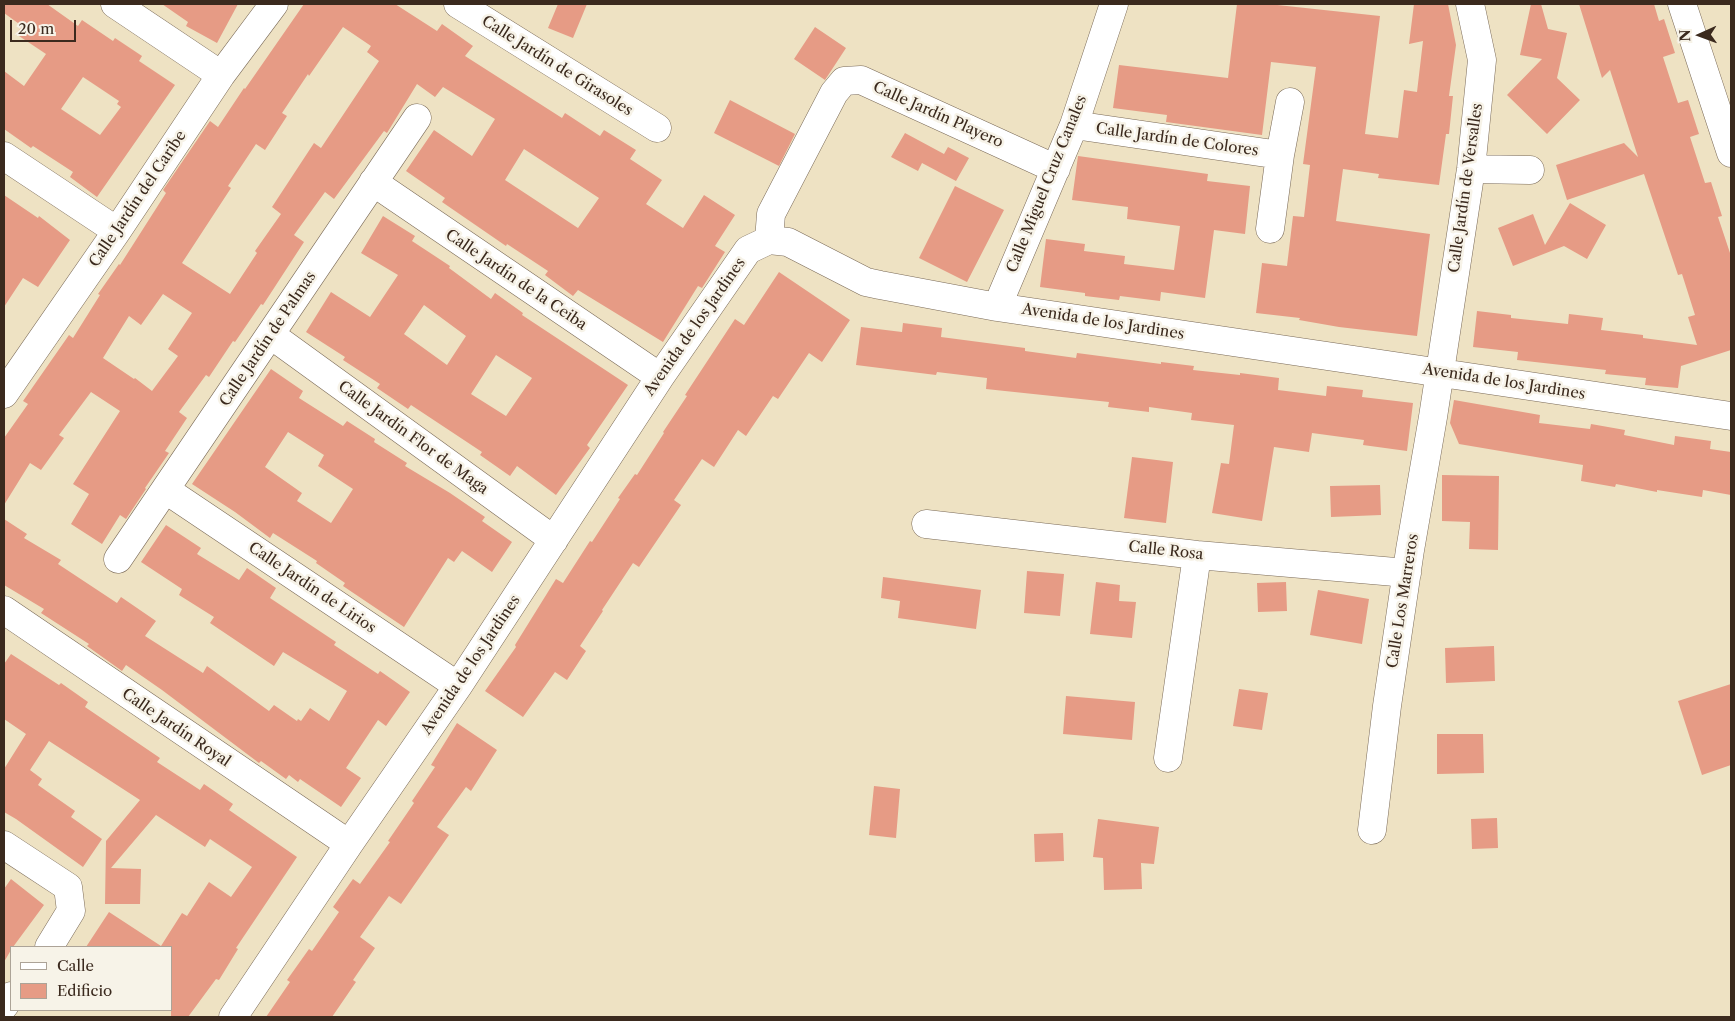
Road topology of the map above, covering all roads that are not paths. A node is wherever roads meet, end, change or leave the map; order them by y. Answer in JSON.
{"nodes":[{"id":1,"x":116,"y":4,"type":"edge"},
{"id":2,"x":274,"y":4,"type":"edge"},
{"id":3,"x":458,"y":4,"type":"edge"},
{"id":4,"x":1114,"y":4,"type":"edge"},
{"id":5,"x":1470,"y":4,"type":"edge"},
{"id":6,"x":1682,"y":4,"type":"edge"},
{"id":7,"x":487,"y":11,"type":"edge"},
{"id":8,"x":221,"y":75,"type":"junction"},
{"id":9,"x":1290,"y":102,"type":"dead end"},
{"id":10,"x":417,"y":118,"type":"dead end"},
{"id":11,"x":1074,"y":125,"type":"junction"},
{"id":12,"x":657,"y":128,"type":"dead end"},
{"id":13,"x":1731,"y":153,"type":"edge"},
{"id":14,"x":1280,"y":154,"type":"junction"},
{"id":15,"x":4,"y":156,"type":"edge"},
{"id":16,"x":1056,"y":169,"type":"junction"},
{"id":17,"x":1471,"y":169,"type":"junction"},
{"id":18,"x":1530,"y":170,"type":"dead end"},
{"id":19,"x":373,"y":182,"type":"junction"},
{"id":20,"x":1270,"y":228,"type":"dead end"},
{"id":21,"x":117,"y":231,"type":"junction"},
{"id":22,"x":769,"y":240,"type":"junction"},
{"id":23,"x":997,"y":306,"type":"junction"},
{"id":24,"x":271,"y":335,"type":"junction"},
{"id":25,"x":1439,"y":372,"type":"junction"},
{"id":26,"x":660,"y":377,"type":"junction"},
{"id":27,"x":5,"y":389,"type":"edge"},
{"id":28,"x":1731,"y":416,"type":"edge"},
{"id":29,"x":166,"y":490,"type":"junction"},
{"id":30,"x":926,"y":524,"type":"dead end"},
{"id":31,"x":554,"y":540,"type":"junction"},
{"id":32,"x":1197,"y":554,"type":"junction"},
{"id":33,"x":118,"y":559,"type":"dead end"},
{"id":34,"x":1407,"y":572,"type":"junction"},
{"id":35,"x":4,"y":610,"type":"edge"},
{"id":36,"x":458,"y":686,"type":"junction"},
{"id":37,"x":1168,"y":758,"type":"dead end"},
{"id":38,"x":1372,"y":830,"type":"dead end"},
{"id":39,"x":349,"y":844,"type":"junction"},
{"id":40,"x":4,"y":845,"type":"edge"},
{"id":41,"x":50,"y":946,"type":"edge"},
{"id":42,"x":233,"y":1017,"type":"edge"}],
"edges":[{"from":1,"to":8,"type":"street"},
{"from":2,"to":8,"type":"street","name":"Calle Jardín del Caribe"},
{"from":3,"to":7,"type":"street","name":"Calle Jardín de Girasoles"},
{"from":4,"to":11,"type":"street","name":"Calle Miguel Cruz Canales"},
{"from":5,"to":17,"type":"street","name":"Calle Jardín de Versalles"},
{"from":6,"to":13,"type":"street"},
{"from":7,"to":12,"type":"street","name":"Calle Jardín de Girasoles"},
{"from":8,"to":21,"type":"street","name":"Calle Jardín del Caribe"},
{"from":9,"to":14,"type":"street","name":"Calle Jardín de Colores"},
{"from":10,"to":19,"type":"street","name":"Calle Jardín de Palmas"},
{"from":11,"to":14,"type":"street","name":"Calle Jardín de Colores"},
{"from":11,"to":16,"type":"street","name":"Calle Miguel Cruz Canales"},
{"from":14,"to":20,"type":"street","name":"Calle Jardín de Colores"},
{"from":15,"to":21,"type":"street"},
{"from":16,"to":22,"type":"street","name":"Calle Jardín Playero"},
{"from":16,"to":23,"type":"street","name":"Calle Miguel Cruz Canales"},
{"from":17,"to":18,"type":"street"},
{"from":17,"to":25,"type":"street","name":"Calle Jardín de Versalles"},
{"from":19,"to":24,"type":"street","name":"Calle Jardín de Palmas"},
{"from":19,"to":26,"type":"street","name":"Calle Jardín de la Ceiba"},
{"from":21,"to":27,"type":"street","name":"Calle Jardín del Caribe"},
{"from":22,"to":23,"type":"street","name":"Avenida de los Jardines"},
{"from":22,"to":26,"type":"street","name":"Avenida de los Jardines"},
{"from":23,"to":25,"type":"street","name":"Avenida de los Jardines"},
{"from":24,"to":29,"type":"street","name":"Calle Jardín de Palmas"},
{"from":24,"to":31,"type":"street","name":"Calle Jardín Flor de Maga"},
{"from":25,"to":28,"type":"street","name":"Avenida de los Jardines"},
{"from":25,"to":34,"type":"street","name":"Calle Los Marreros"},
{"from":26,"to":31,"type":"street","name":"Avenida de los Jardines"},
{"from":29,"to":33,"type":"street","name":"Calle Jardín de Palmas"},
{"from":29,"to":36,"type":"street","name":"Calle Jardín de Lirios"},
{"from":30,"to":32,"type":"street","name":"Calle Rosa"},
{"from":31,"to":36,"type":"street","name":"Avenida de los Jardines"},
{"from":32,"to":34,"type":"street","name":"Calle Rosa"},
{"from":32,"to":37,"type":"street"},
{"from":34,"to":38,"type":"street","name":"Calle Los Marreros"},
{"from":35,"to":39,"type":"street","name":"Calle Jardín Royal"},
{"from":36,"to":39,"type":"street","name":"Avenida de los Jardines"},
{"from":39,"to":42,"type":"street","name":"Avenida de los Jardines"},
{"from":40,"to":41,"type":"street"}]}
